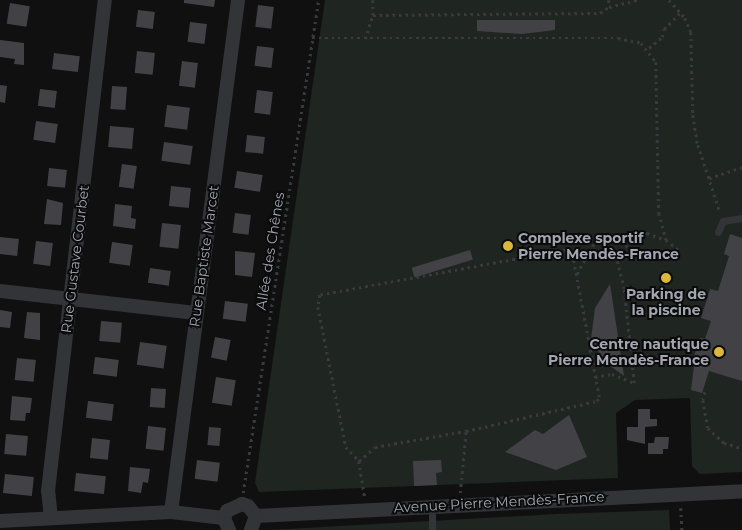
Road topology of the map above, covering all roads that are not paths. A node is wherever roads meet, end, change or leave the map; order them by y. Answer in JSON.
{"nodes":[{"id":1,"x":105,"y":0,"type":"edge"},
{"id":2,"x":238,"y":0,"type":"edge"},
{"id":3,"x":742,"y":218,"type":"edge"},
{"id":4,"x":718,"y":232,"type":"dead end"},
{"id":5,"x":0,"y":291,"type":"edge"},
{"id":6,"x":70,"y":300,"type":"junction"},
{"id":7,"x":196,"y":313,"type":"junction"},
{"id":8,"x":742,"y":491,"type":"edge"},
{"id":9,"x":432,"y":505,"type":"junction"},
{"id":10,"x":171,"y":512,"type":"junction"},
{"id":11,"x":256,"y":516,"type":"junction"},
{"id":12,"x":51,"y":518,"type":"junction"},
{"id":13,"x":0,"y":521,"type":"edge"},
{"id":14,"x":226,"y":524,"type":"edge"},
{"id":15,"x":252,"y":530,"type":"edge"},
{"id":16,"x":432,"y":530,"type":"edge"}],
"edges":[{"from":1,"to":6,"type":"street","name":"Rue Gustave Courbet"},
{"from":2,"to":7,"type":"street","name":"Rue Baptiste Marcet"},
{"from":3,"to":4,"type":"lane"},
{"from":5,"to":6,"type":"street"},
{"from":6,"to":7,"type":"street"},
{"from":6,"to":12,"type":"street","name":"Rue Gustave Courbet"},
{"from":7,"to":10,"type":"street","name":"Rue Baptiste Marcet"},
{"from":8,"to":9,"type":"street","name":"Avenue Pierre Mendès-France"},
{"from":9,"to":11,"type":"street","name":"Avenue Pierre Mendès-France"},
{"from":9,"to":16,"type":"lane"},
{"from":10,"to":12,"type":"street"},
{"from":10,"to":14,"type":"street"},
{"from":11,"to":14,"type":"street"},
{"from":11,"to":15,"type":"street"},
{"from":12,"to":13,"type":"street"}]}
